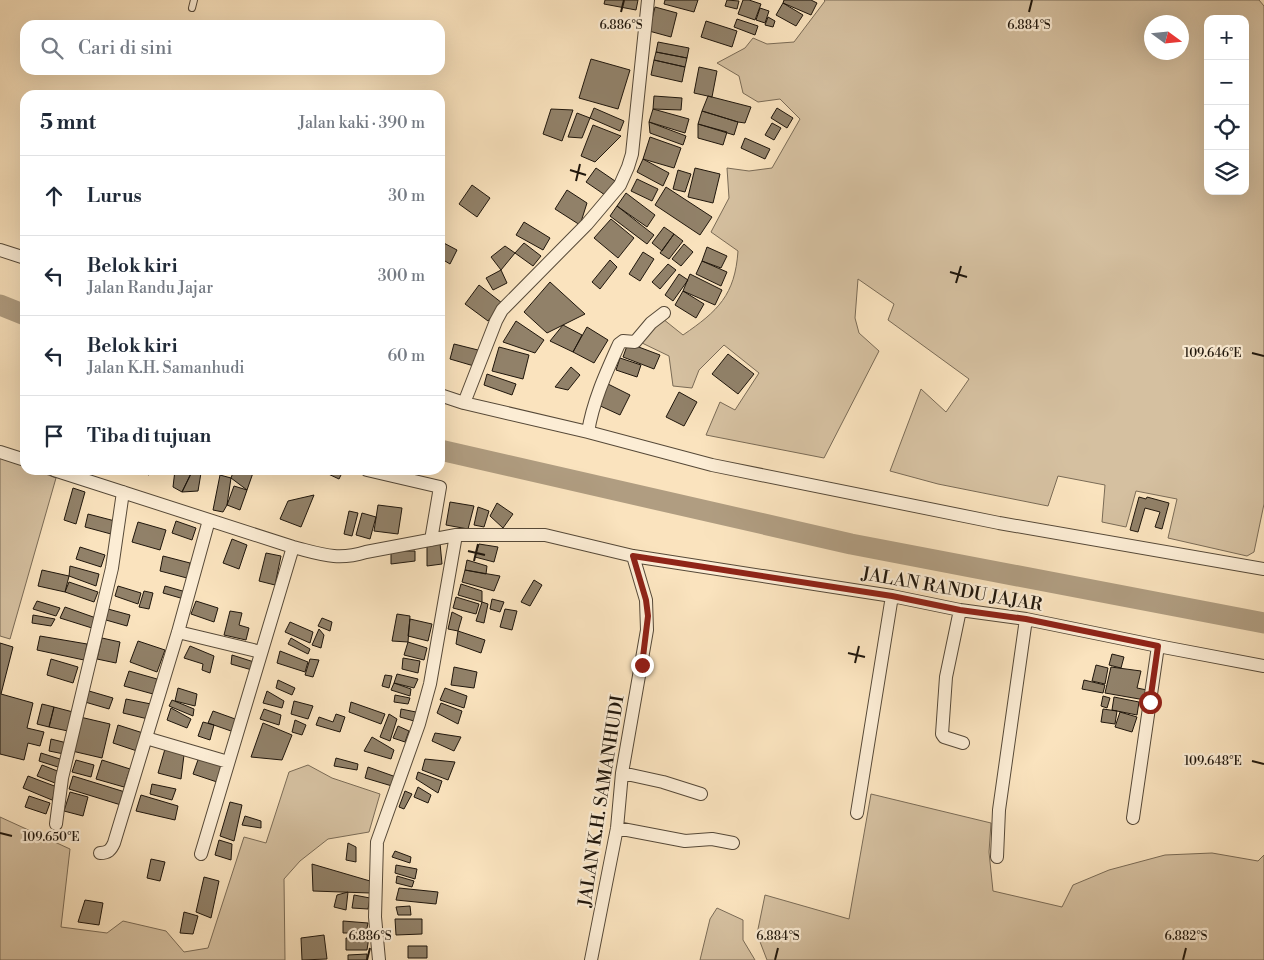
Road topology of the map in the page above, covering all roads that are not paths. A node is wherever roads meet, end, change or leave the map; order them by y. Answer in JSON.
{"nodes":[{"id":1,"x":194,"y":0,"type":"edge"},
{"id":2,"x":648,"y":0,"type":"edge"},
{"id":3,"x":192,"y":8,"type":"dead end"},
{"id":4,"x":0,"y":250,"type":"edge"},
{"id":5,"x":20,"y":256,"type":"edge"},
{"id":6,"x":664,"y":313,"type":"dead end"},
{"id":7,"x":445,"y":397,"type":"edge"},
{"id":8,"x":464,"y":403,"type":"junction"},
{"id":9,"x":588,"y":432,"type":"junction"},
{"id":10,"x":0,"y":452,"type":"edge"},
{"id":11,"x":20,"y":458,"type":"edge"},
{"id":12,"x":70,"y":475,"type":"edge"},
{"id":13,"x":388,"y":475,"type":"edge"},
{"id":14,"x":123,"y":492,"type":"junction"},
{"id":15,"x":209,"y":520,"type":"junction"},
{"id":16,"x":456,"y":535,"type":"junction"},
{"id":17,"x":431,"y":540,"type":"junction"},
{"id":18,"x":293,"y":546,"type":"junction"},
{"id":19,"x":633,"y":556,"type":"junction"},
{"id":20,"x":1264,"y":568,"type":"edge"},
{"id":21,"x":892,"y":596,"type":"junction"},
{"id":22,"x":959,"y":618,"type":"junction"},
{"id":23,"x":1026,"y":619,"type":"junction"},
{"id":24,"x":178,"y":632,"type":"junction"},
{"id":25,"x":261,"y":652,"type":"junction"},
{"id":26,"x":1156,"y":655,"type":"junction"},
{"id":27,"x":1264,"y":666,"type":"edge"},
{"id":28,"x":146,"y":738,"type":"junction"},
{"id":29,"x":963,"y":743,"type":"dead end"},
{"id":30,"x":228,"y":762,"type":"junction"},
{"id":31,"x":622,"y":774,"type":"junction"},
{"id":32,"x":701,"y":794,"type":"dead end"},
{"id":33,"x":857,"y":813,"type":"dead end"},
{"id":34,"x":1133,"y":818,"type":"dead end"},
{"id":35,"x":56,"y":824,"type":"dead end"},
{"id":36,"x":617,"y":828,"type":"junction"},
{"id":37,"x":734,"y":844,"type":"dead end"},
{"id":38,"x":100,"y":853,"type":"dead end"},
{"id":39,"x":201,"y":854,"type":"dead end"},
{"id":40,"x":997,"y":857,"type":"dead end"},
{"id":41,"x":379,"y":960,"type":"edge"},
{"id":42,"x":591,"y":960,"type":"edge"}],
"edges":[{"from":1,"to":3,"type":"lane"},
{"from":2,"to":8,"type":"street"},
{"from":4,"to":5,"type":"street"},
{"from":6,"to":9,"type":"street"},
{"from":7,"to":8,"type":"street"},
{"from":8,"to":9,"type":"street"},
{"from":9,"to":20,"type":"street"},
{"from":10,"to":11,"type":"street"},
{"from":12,"to":14,"type":"street"},
{"from":13,"to":17,"type":"street"},
{"from":14,"to":15,"type":"street"},
{"from":14,"to":35,"type":"street"},
{"from":15,"to":18,"type":"street"},
{"from":15,"to":24,"type":"street"},
{"from":16,"to":17,"type":"street"},
{"from":16,"to":19,"type":"street"},
{"from":16,"to":41,"type":"street"},
{"from":17,"to":18,"type":"street"},
{"from":18,"to":25,"type":"street"},
{"from":19,"to":21,"type":"street","name":"JALAN RANDU JAJAR"},
{"from":19,"to":31,"type":"street","name":"JALAN K.H. SAMANHUDI"},
{"from":21,"to":22,"type":"street","name":"JALAN RANDU JAJAR"},
{"from":21,"to":33,"type":"street"},
{"from":22,"to":23,"type":"street","name":"JALAN RANDU JAJAR"},
{"from":22,"to":29,"type":"street"},
{"from":23,"to":26,"type":"street","name":"JALAN RANDU JAJAR"},
{"from":23,"to":40,"type":"street"},
{"from":24,"to":25,"type":"street"},
{"from":24,"to":28,"type":"street"},
{"from":25,"to":30,"type":"street"},
{"from":26,"to":27,"type":"street","name":"JALAN RANDU JAJAR"},
{"from":26,"to":34,"type":"street"},
{"from":28,"to":30,"type":"street"},
{"from":28,"to":38,"type":"street"},
{"from":30,"to":39,"type":"street"},
{"from":31,"to":32,"type":"street"},
{"from":31,"to":36,"type":"street","name":"JALAN K.H. SAMANHUDI"},
{"from":36,"to":37,"type":"street"},
{"from":36,"to":42,"type":"street","name":"JALAN K.H. SAMANHUDI"}]}
